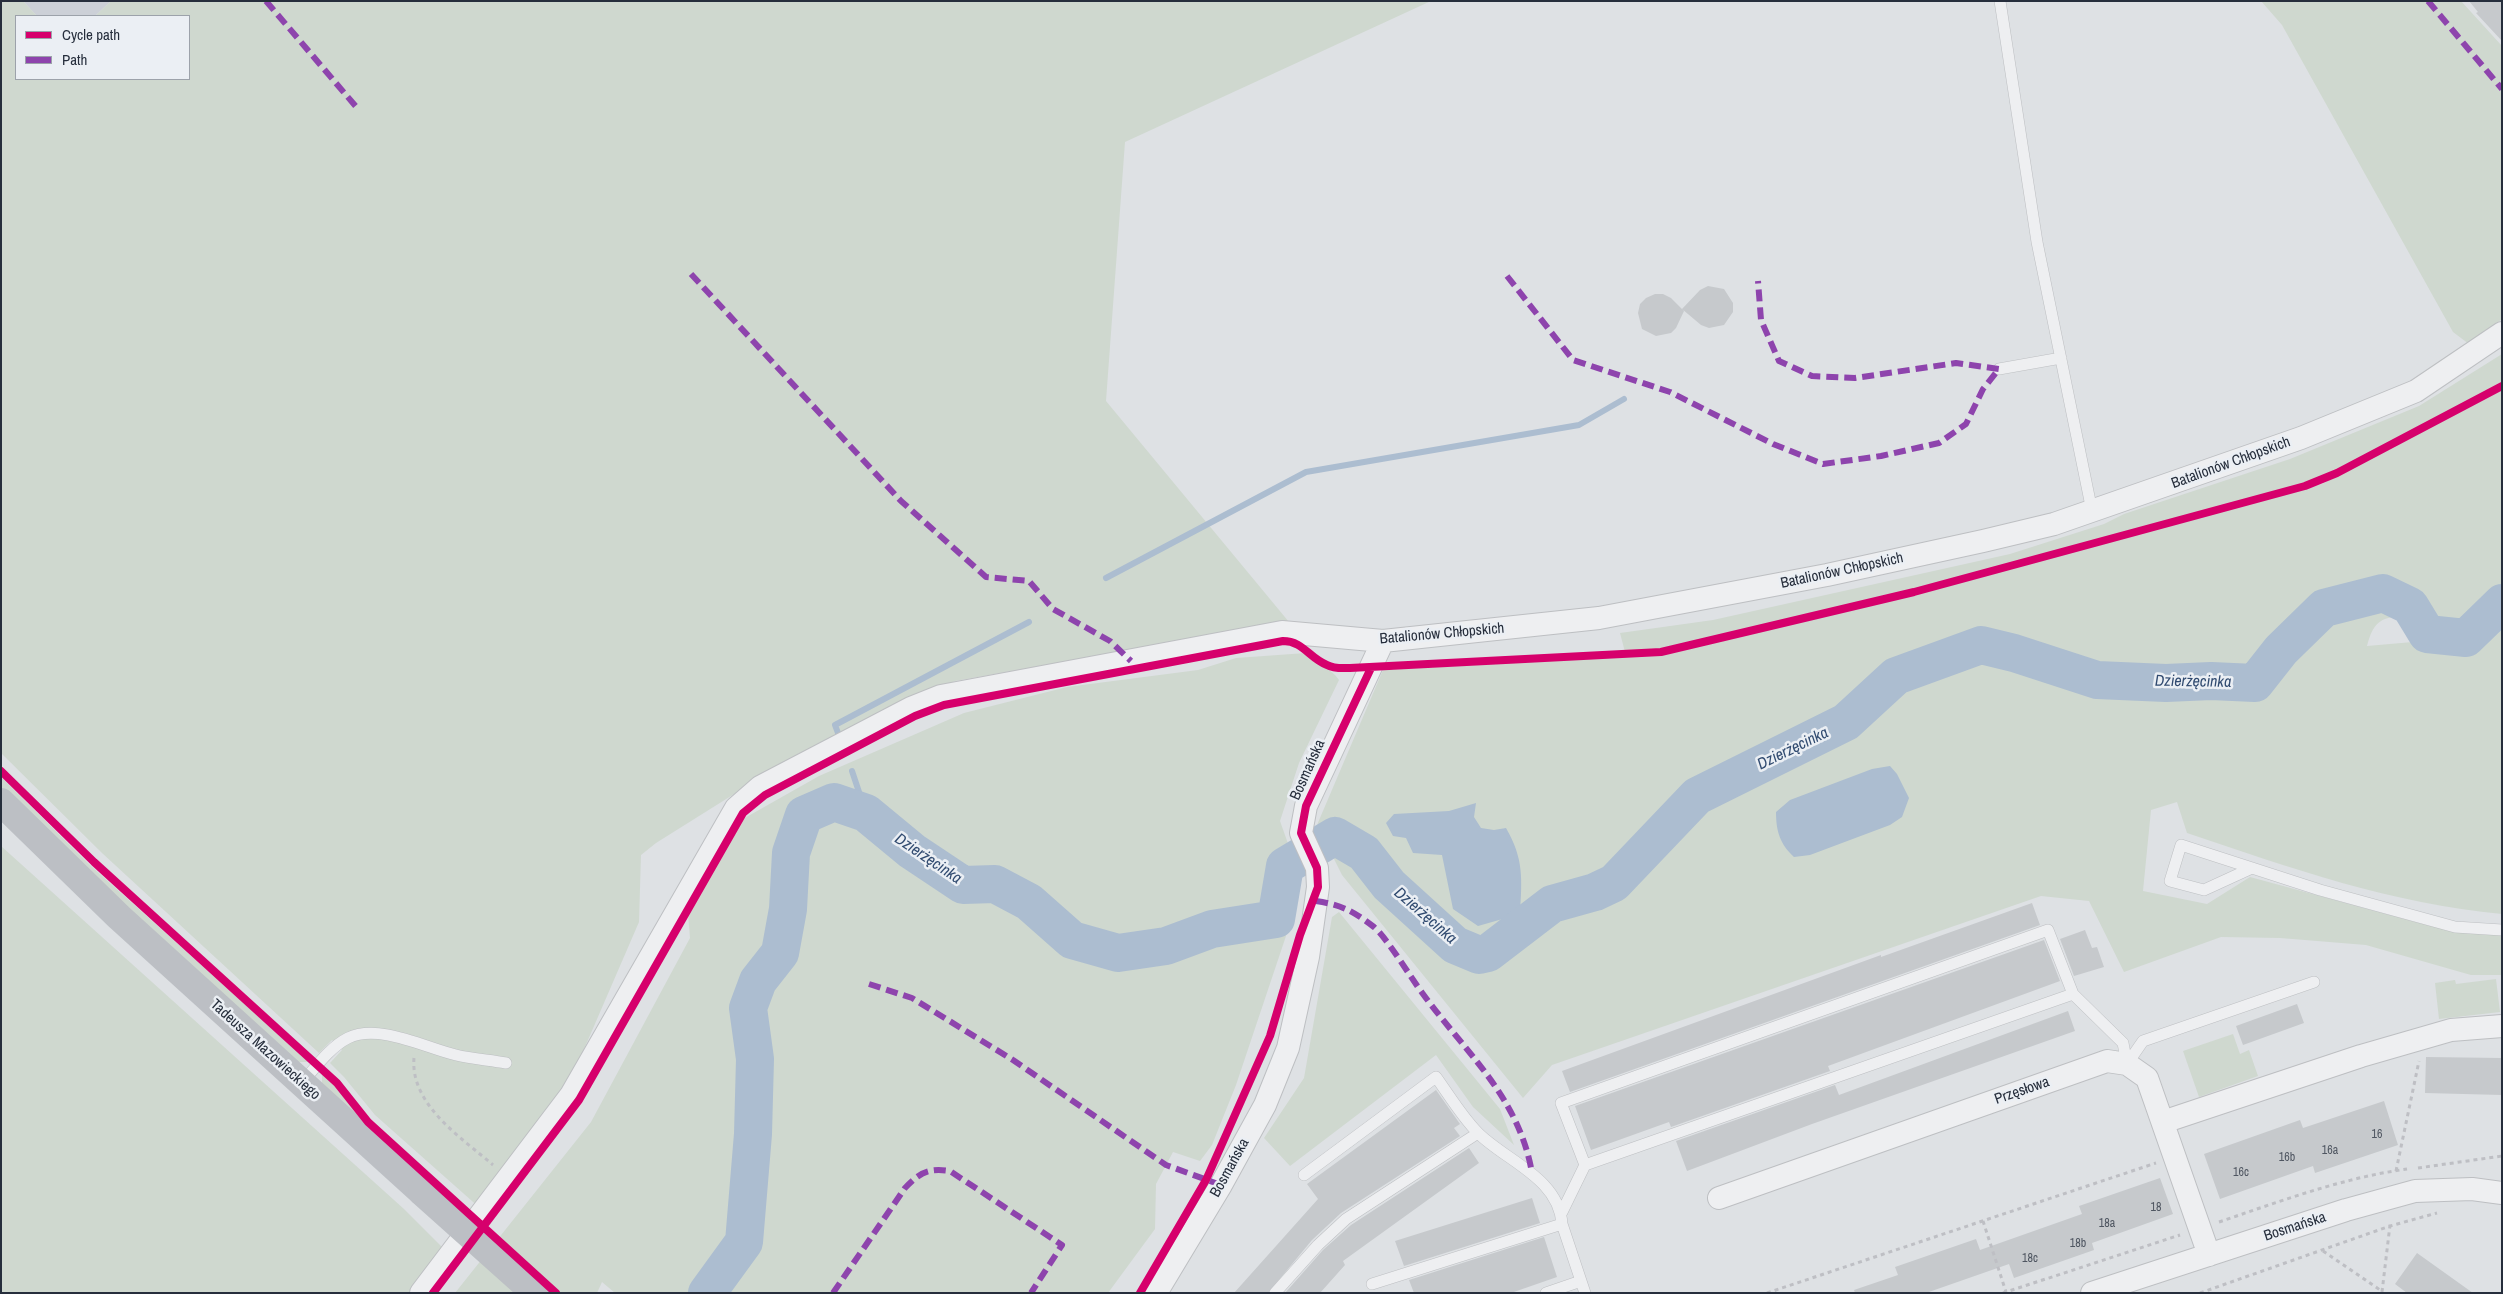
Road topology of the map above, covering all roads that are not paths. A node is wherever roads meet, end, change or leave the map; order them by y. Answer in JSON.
{"nodes":[{"id":1,"x":2000,"y":1,"type":"edge"},
{"id":2,"x":2502,"y":333,"type":"edge"},
{"id":3,"x":2060,"y":358,"type":"junction"},
{"id":4,"x":1999,"y":369,"type":"dead end"},
{"id":5,"x":2092,"y":511,"type":"junction"},
{"id":6,"x":1383,"y":641,"type":"junction"},
{"id":7,"x":1,"y":802,"type":"edge"},
{"id":8,"x":2252,"y":868,"type":"junction"},
{"id":9,"x":2502,"y":930,"type":"edge"},
{"id":10,"x":2314,"y":982,"type":"dead end"},
{"id":11,"x":2074,"y":994,"type":"junction"},
{"id":12,"x":2502,"y":1026,"type":"edge"},
{"id":13,"x":506,"y":1063,"type":"dead end"},
{"id":14,"x":2127,"y":1064,"type":"junction"},
{"id":15,"x":302,"y":1084,"type":"junction"},
{"id":16,"x":2163,"y":1122,"type":"junction"},
{"id":17,"x":1478,"y":1133,"type":"junction"},
{"id":18,"x":1585,"y":1166,"type":"junction"},
{"id":19,"x":1304,"y":1175,"type":"dead end"},
{"id":20,"x":2502,"y":1193,"type":"edge"},
{"id":21,"x":1718,"y":1198,"type":"dead end"},
{"id":22,"x":1562,"y":1218,"type":"junction"},
{"id":23,"x":2209,"y":1255,"type":"junction"},
{"id":24,"x":1581,"y":1281,"type":"junction"},
{"id":25,"x":1372,"y":1284,"type":"dead end"},
{"id":26,"x":421,"y":1293,"type":"edge"},
{"id":27,"x":535,"y":1293,"type":"edge"},
{"id":28,"x":1156,"y":1293,"type":"edge"},
{"id":29,"x":1275,"y":1293,"type":"edge"},
{"id":30,"x":1546,"y":1293,"type":"edge"},
{"id":31,"x":1585,"y":1293,"type":"edge"},
{"id":32,"x":2092,"y":1293,"type":"edge"}],
"edges":[{"from":1,"to":3,"type":"lane"},
{"from":2,"to":5,"type":"street","name":"Batalionów Chłopskich"},
{"from":3,"to":4,"type":"lane"},
{"from":3,"to":5,"type":"lane"},
{"from":5,"to":6,"type":"street","name":"Batalionów Chłopskich"},
{"from":6,"to":26,"type":"street","name":"Batalionów Chłopskich"},
{"from":6,"to":28,"type":"street","name":"Bosmańska"},
{"from":7,"to":15,"type":"main road","name":"Tadeusza Mazowieckiego"},
{"from":8,"to":8,"type":"lane"},
{"from":8,"to":9,"type":"lane"},
{"from":10,"to":14,"type":"lane"},
{"from":11,"to":14,"type":"lane"},
{"from":11,"to":18,"type":"lane"},
{"from":11,"to":18,"type":"lane"},
{"from":12,"to":16,"type":"street"},
{"from":13,"to":15,"type":"lane"},
{"from":14,"to":16,"type":"street"},
{"from":14,"to":21,"type":"street","name":"Przęsłowa"},
{"from":15,"to":27,"type":"main road","name":"Tadeusza Mazowieckiego","bridge":true},
{"from":16,"to":23,"type":"street"},
{"from":17,"to":19,"type":"lane"},
{"from":17,"to":22,"type":"lane"},
{"from":17,"to":29,"type":"lane"},
{"from":18,"to":22,"type":"lane"},
{"from":20,"to":23,"type":"street","name":"Bosmańska"},
{"from":22,"to":24,"type":"lane"},
{"from":22,"to":25,"type":"lane"},
{"from":23,"to":32,"type":"street","name":"Bosmańska"},
{"from":24,"to":30,"type":"lane"},
{"from":24,"to":31,"type":"lane"}]}
